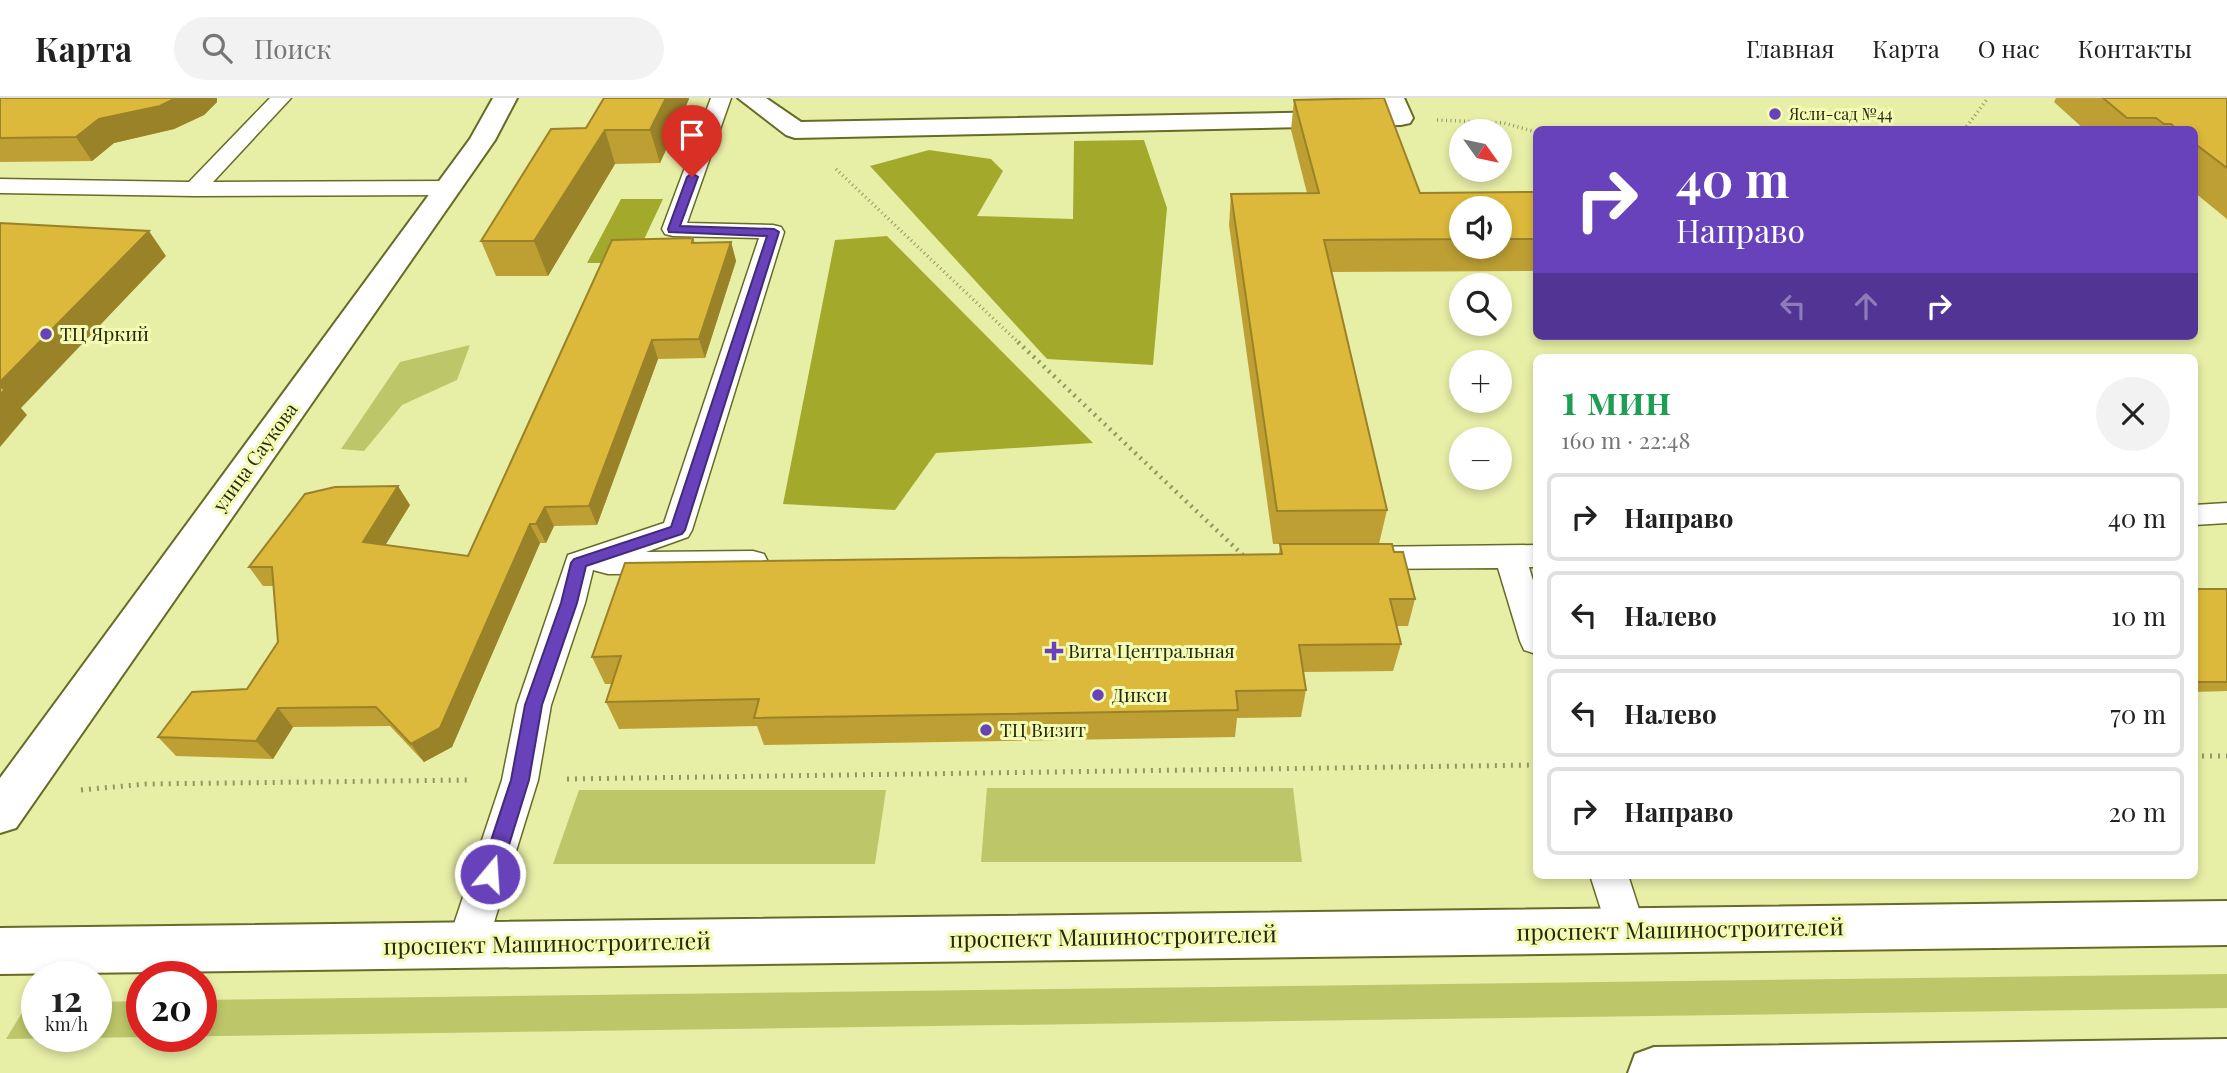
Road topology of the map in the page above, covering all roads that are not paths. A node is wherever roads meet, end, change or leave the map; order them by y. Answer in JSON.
{"nodes":[{"id":1,"x":281,"y":98,"type":"edge"},
{"id":2,"x":505,"y":98,"type":"edge"},
{"id":3,"x":721,"y":98,"type":"edge"},
{"id":4,"x":750,"y":98,"type":"edge"},
{"id":5,"x":1397,"y":108,"type":"edge"},
{"id":6,"x":0,"y":186,"type":"edge"},
{"id":7,"x":195,"y":188,"type":"junction"},
{"id":8,"x":447,"y":188,"type":"junction"},
{"id":9,"x":2227,"y":513,"type":"edge"},
{"id":10,"x":2198,"y":515,"type":"edge"},
{"id":11,"x":1523,"y":556,"type":"edge"},
{"id":12,"x":1330,"y":558,"type":"edge"},
{"id":13,"x":788,"y":562,"type":"edge"},
{"id":14,"x":579,"y":563,"type":"junction"},
{"id":15,"x":1533,"y":621,"type":"edge"},
{"id":16,"x":6,"y":805,"type":"edge"},
{"id":17,"x":1610,"y":879,"type":"edge"},
{"id":18,"x":2227,"y":923,"type":"edge"},
{"id":19,"x":1626,"y":930,"type":"junction"},
{"id":20,"x":467,"y":945,"type":"junction"},
{"id":21,"x":0,"y":951,"type":"edge"},
{"id":22,"x":2227,"y":1065,"type":"edge"},
{"id":23,"x":1654,"y":1073,"type":"edge"}],
"edges":[{"from":1,"to":7,"type":"lane"},
{"from":2,"to":8,"type":"street","name":"улица Саукова"},
{"from":3,"to":14,"type":"lane"},
{"from":4,"to":5,"type":"street"},
{"from":6,"to":7,"type":"lane"},
{"from":7,"to":8,"type":"lane"},
{"from":8,"to":16,"type":"street","name":"улица Саукова"},
{"from":9,"to":10,"type":"lane"},
{"from":11,"to":12,"type":"lane"},
{"from":11,"to":15,"type":"lane"},
{"from":13,"to":14,"type":"lane"},
{"from":14,"to":20,"type":"lane"},
{"from":17,"to":19,"type":"lane"},
{"from":18,"to":19,"type":"street","name":"проспект Машиностроителей"},
{"from":19,"to":20,"type":"street","name":"проспект Машиностроителей"},
{"from":20,"to":21,"type":"street","name":"проспект Машиностроителей"},
{"from":22,"to":23,"type":"street"}]}
